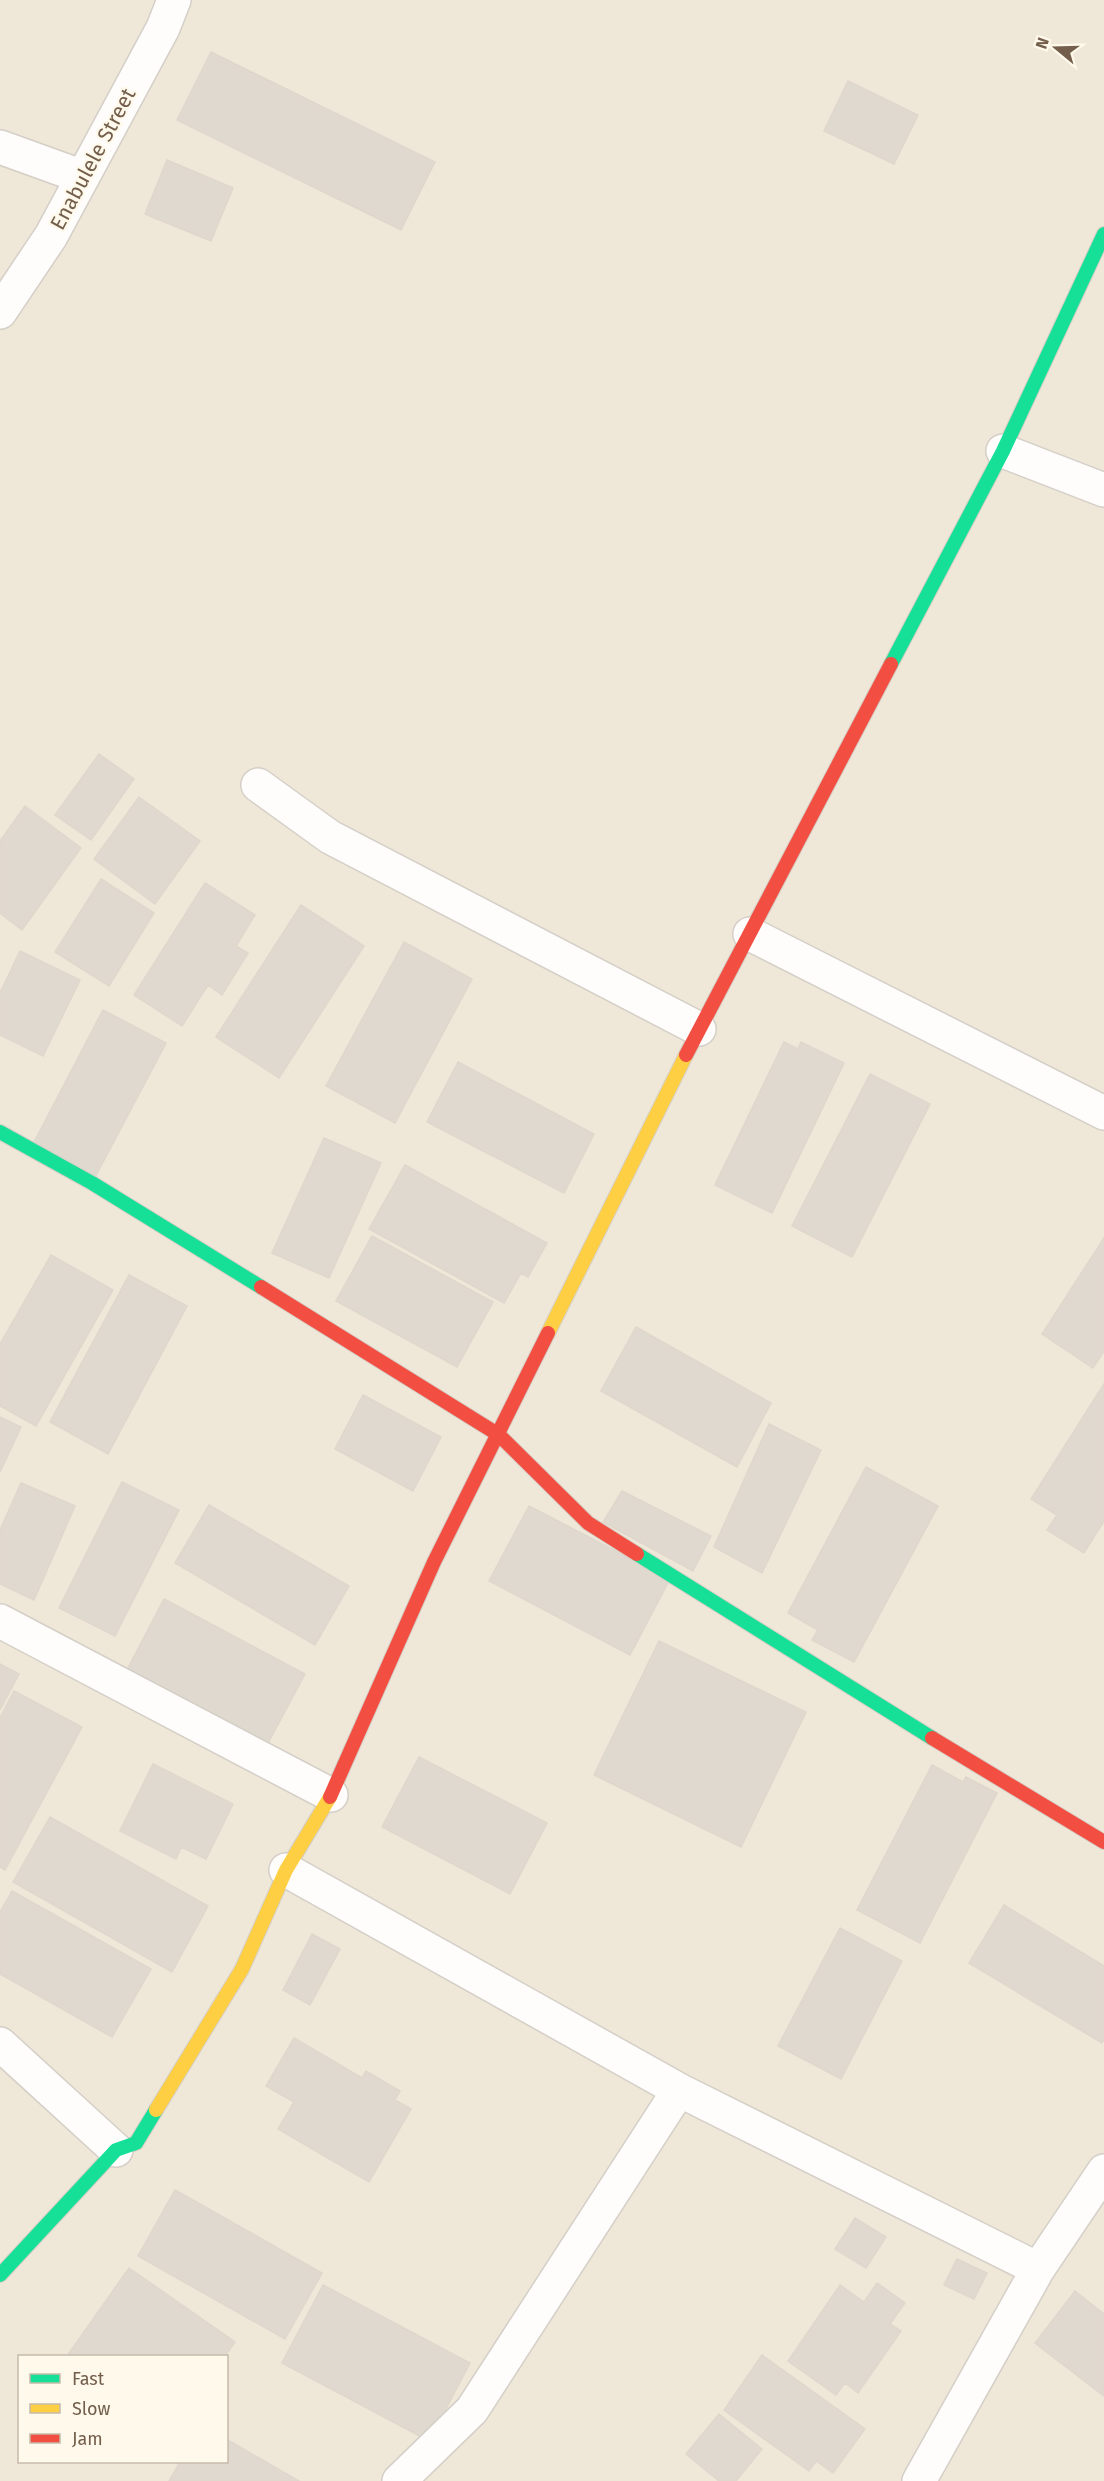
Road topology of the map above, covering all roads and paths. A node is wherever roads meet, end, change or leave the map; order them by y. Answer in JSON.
{"nodes":[{"id":1,"x":174,"y":0,"type":"edge"},
{"id":2,"x":0,"y":147,"type":"edge"},
{"id":3,"x":83,"y":177,"type":"junction"},
{"id":4,"x":1104,"y":234,"type":"edge"},
{"id":5,"x":0,"y":312,"type":"edge"},
{"id":6,"x":1003,"y":451,"type":"junction"},
{"id":7,"x":1104,"y":490,"type":"edge"},
{"id":8,"x":258,"y":785,"type":"dead end"},
{"id":9,"x":750,"y":934,"type":"junction"},
{"id":10,"x":699,"y":1029,"type":"junction"},
{"id":11,"x":1104,"y":1113,"type":"edge"},
{"id":12,"x":0,"y":1132,"type":"edge"},
{"id":13,"x":499,"y":1435,"type":"junction"},
{"id":14,"x":0,"y":1621,"type":"edge"},
{"id":15,"x":331,"y":1795,"type":"junction"},
{"id":16,"x":1104,"y":1842,"type":"edge"},
{"id":17,"x":286,"y":1870,"type":"junction"},
{"id":18,"x":0,"y":2044,"type":"edge"},
{"id":19,"x":679,"y":2090,"type":"junction"},
{"id":20,"x":116,"y":2150,"type":"junction"},
{"id":21,"x":1104,"y":2171,"type":"edge"},
{"id":22,"x":1038,"y":2268,"type":"junction"},
{"id":23,"x":0,"y":2276,"type":"edge"},
{"id":24,"x":399,"y":2481,"type":"edge"},
{"id":25,"x":919,"y":2481,"type":"edge"}],
"edges":[{"from":1,"to":3,"type":"street","name":"Enabulele Street"},
{"from":2,"to":3,"type":"street"},
{"from":3,"to":5,"type":"street","name":"Enabulele Street"},
{"from":4,"to":6,"type":"street"},
{"from":6,"to":7,"type":"street"},
{"from":6,"to":9,"type":"street"},
{"from":8,"to":10,"type":"street"},
{"from":9,"to":10,"type":"street"},
{"from":9,"to":11,"type":"street"},
{"from":10,"to":13,"type":"street"},
{"from":12,"to":13,"type":"street"},
{"from":13,"to":15,"type":"street"},
{"from":13,"to":16,"type":"street"},
{"from":14,"to":15,"type":"street"},
{"from":15,"to":17,"type":"street"},
{"from":17,"to":19,"type":"street"},
{"from":17,"to":20,"type":"street"},
{"from":18,"to":20,"type":"street"},
{"from":19,"to":22,"type":"street"},
{"from":19,"to":24,"type":"street"},
{"from":20,"to":23,"type":"street"},
{"from":21,"to":22,"type":"street"},
{"from":22,"to":25,"type":"street"}]}
